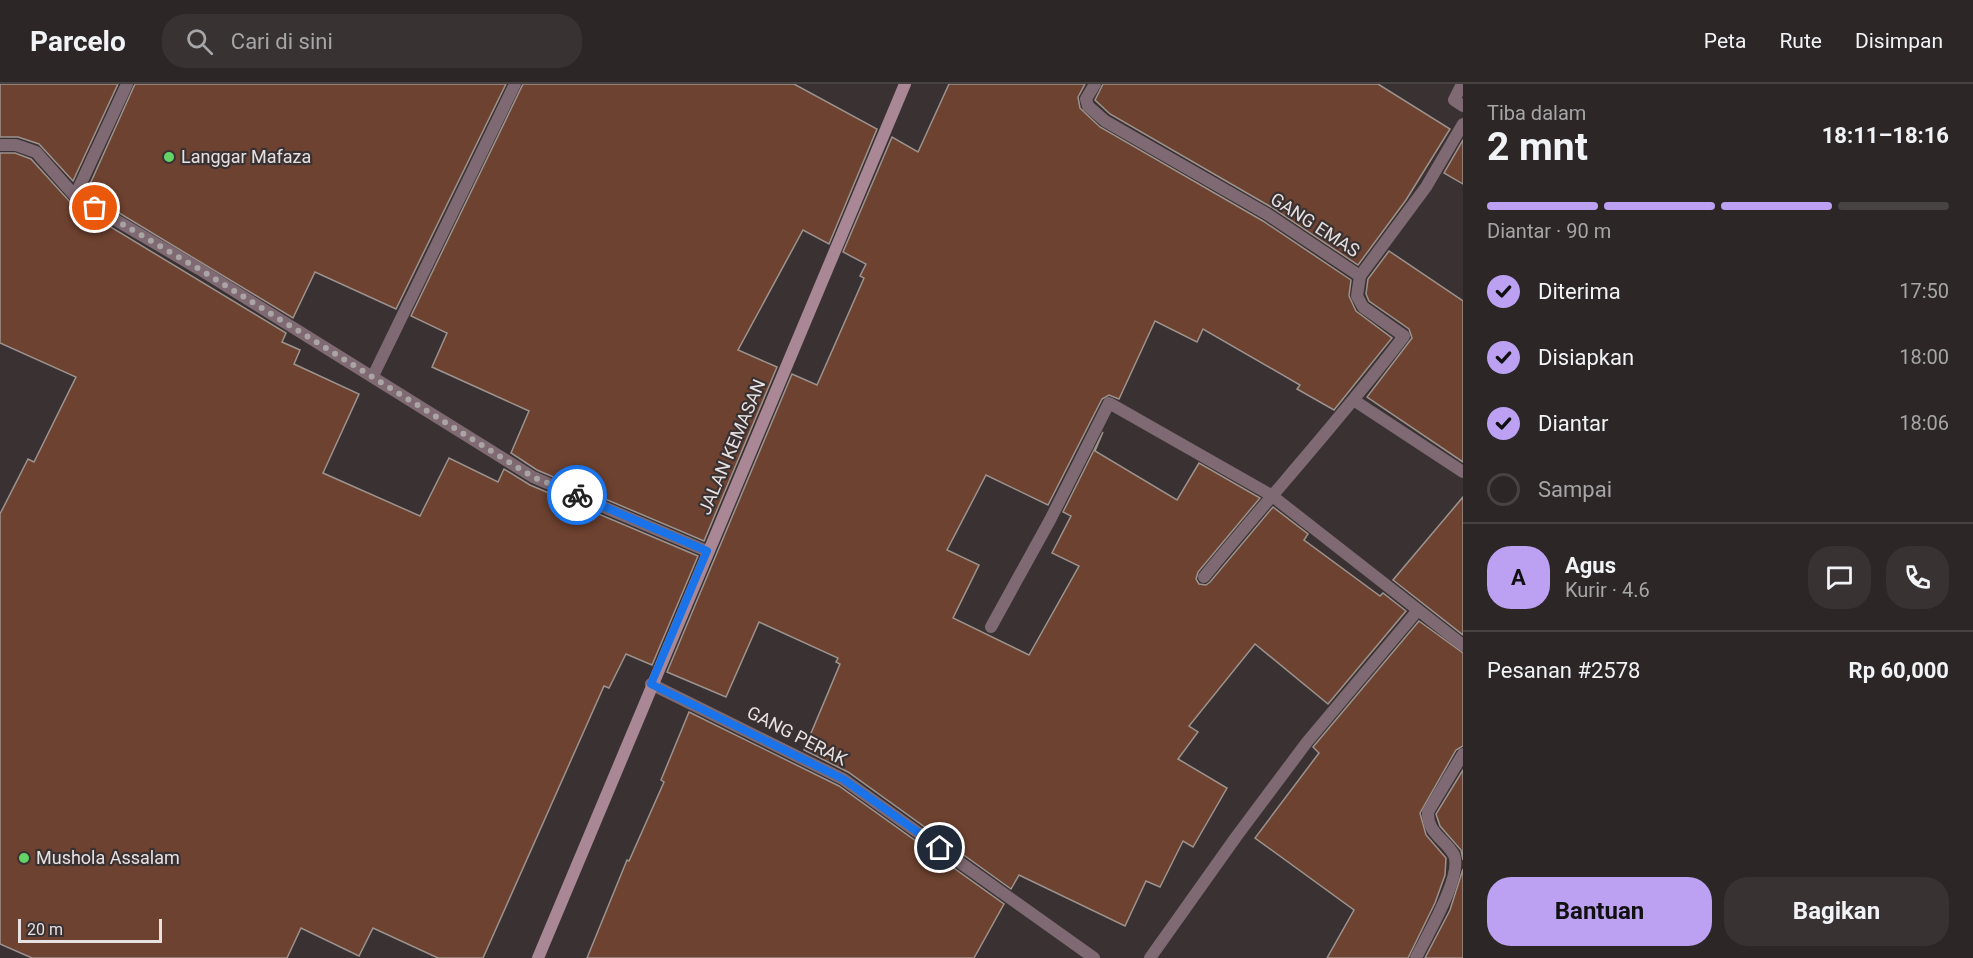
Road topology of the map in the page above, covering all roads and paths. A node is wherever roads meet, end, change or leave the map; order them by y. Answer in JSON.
{"nodes":[{"id":1,"x":127,"y":84,"type":"edge"},
{"id":2,"x":515,"y":84,"type":"edge"},
{"id":3,"x":905,"y":84,"type":"edge"},
{"id":4,"x":1095,"y":84,"type":"edge"},
{"id":5,"x":1462,"y":84,"type":"edge"},
{"id":6,"x":1463,"y":106,"type":"edge"},
{"id":7,"x":1463,"y":124,"type":"edge"},
{"id":8,"x":0,"y":145,"type":"edge"},
{"id":9,"x":75,"y":196,"type":"junction"},
{"id":10,"x":1360,"y":276,"type":"junction"},
{"id":11,"x":373,"y":376,"type":"junction"},
{"id":12,"x":1355,"y":400,"type":"junction"},
{"id":13,"x":1463,"y":472,"type":"edge"},
{"id":14,"x":1271,"y":495,"type":"junction"},
{"id":15,"x":707,"y":551,"type":"junction"},
{"id":16,"x":1204,"y":577,"type":"dead end"},
{"id":17,"x":1418,"y":610,"type":"junction"},
{"id":18,"x":990,"y":627,"type":"dead end"},
{"id":19,"x":1463,"y":645,"type":"edge"},
{"id":20,"x":651,"y":684,"type":"junction"},
{"id":21,"x":1463,"y":754,"type":"edge"},
{"id":22,"x":1458,"y":886,"type":"edge"},
{"id":23,"x":538,"y":958,"type":"edge"},
{"id":24,"x":1094,"y":958,"type":"edge"},
{"id":25,"x":1150,"y":958,"type":"edge"},
{"id":26,"x":1416,"y":958,"type":"edge"}],
"edges":[{"from":1,"to":9,"type":"street"},
{"from":2,"to":11,"type":"street"},
{"from":3,"to":15,"type":"street","name":"JALAN KEMASAN"},
{"from":4,"to":10,"type":"street","name":"GANG EMAS"},
{"from":5,"to":6,"type":"street"},
{"from":7,"to":10,"type":"street"},
{"from":8,"to":9,"type":"street"},
{"from":9,"to":11,"type":"street"},
{"from":10,"to":12,"type":"street","name":"GANG EMAS"},
{"from":11,"to":15,"type":"street"},
{"from":12,"to":13,"type":"street"},
{"from":12,"to":14,"type":"street","name":"GANG EMAS"},
{"from":14,"to":16,"type":"street","name":"GANG EMAS"},
{"from":14,"to":17,"type":"street"},
{"from":14,"to":18,"type":"street"},
{"from":15,"to":20,"type":"street","name":"JALAN KEMASAN"},
{"from":17,"to":19,"type":"street"},
{"from":17,"to":25,"type":"street"},
{"from":20,"to":23,"type":"street","name":"JALAN KEMASAN"},
{"from":20,"to":24,"type":"street","name":"GANG PERAK"},
{"from":21,"to":22,"type":"street"},
{"from":22,"to":26,"type":"street"}]}
